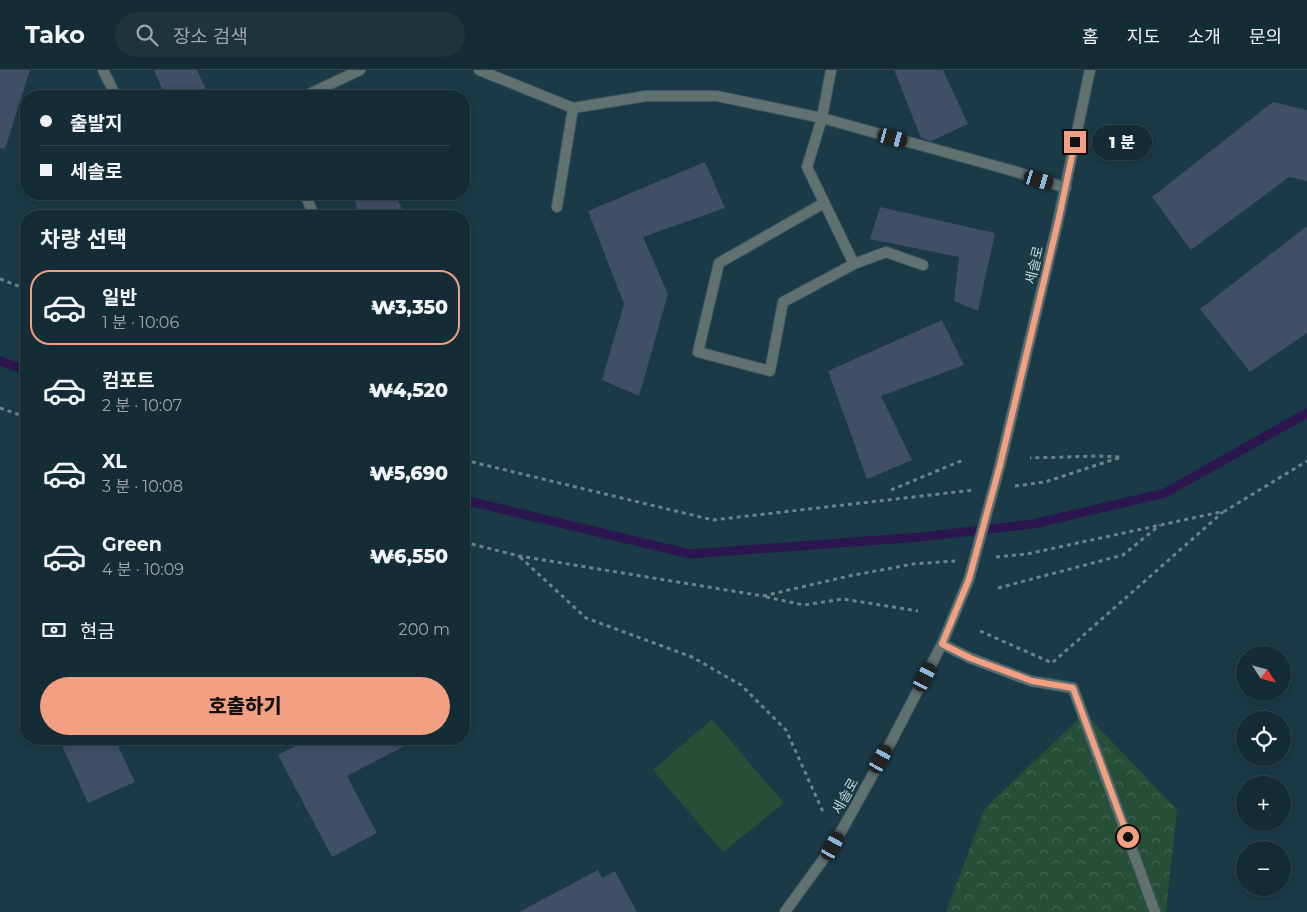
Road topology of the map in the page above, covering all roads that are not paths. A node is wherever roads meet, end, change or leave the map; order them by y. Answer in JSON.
{"nodes":[{"id":1,"x":103,"y":70,"type":"edge"},
{"id":2,"x":360,"y":70,"type":"edge"},
{"id":3,"x":479,"y":70,"type":"edge"},
{"id":4,"x":831,"y":70,"type":"edge"},
{"id":5,"x":1090,"y":70,"type":"edge"},
{"id":6,"x":113,"y":90,"type":"edge"},
{"id":7,"x":318,"y":90,"type":"edge"},
{"id":8,"x":573,"y":108,"type":"junction"},
{"id":9,"x":822,"y":118,"type":"junction"},
{"id":10,"x":1066,"y":188,"type":"junction"},
{"id":11,"x":824,"y":202,"type":"junction"},
{"id":12,"x":557,"y":207,"type":"dead end"},
{"id":13,"x":854,"y":264,"type":"junction"},
{"id":14,"x":923,"y":265,"type":"dead end"},
{"id":15,"x":942,"y":644,"type":"junction"},
{"id":16,"x":785,"y":912,"type":"edge"},
{"id":17,"x":1156,"y":912,"type":"edge"}],
"edges":[{"from":1,"to":6,"type":"street"},
{"from":2,"to":7,"type":"street"},
{"from":3,"to":8,"type":"street"},
{"from":4,"to":9,"type":"street"},
{"from":5,"to":10,"type":"street","name":"세솔로"},
{"from":8,"to":9,"type":"street"},
{"from":8,"to":12,"type":"street"},
{"from":9,"to":10,"type":"street"},
{"from":9,"to":11,"type":"street"},
{"from":10,"to":15,"type":"street","name":"세솔로","bridge":true},
{"from":11,"to":13,"type":"street"},
{"from":11,"to":13,"type":"street"},
{"from":13,"to":14,"type":"street"},
{"from":15,"to":16,"type":"street","name":"세솔로"},
{"from":15,"to":17,"type":"street"}]}
